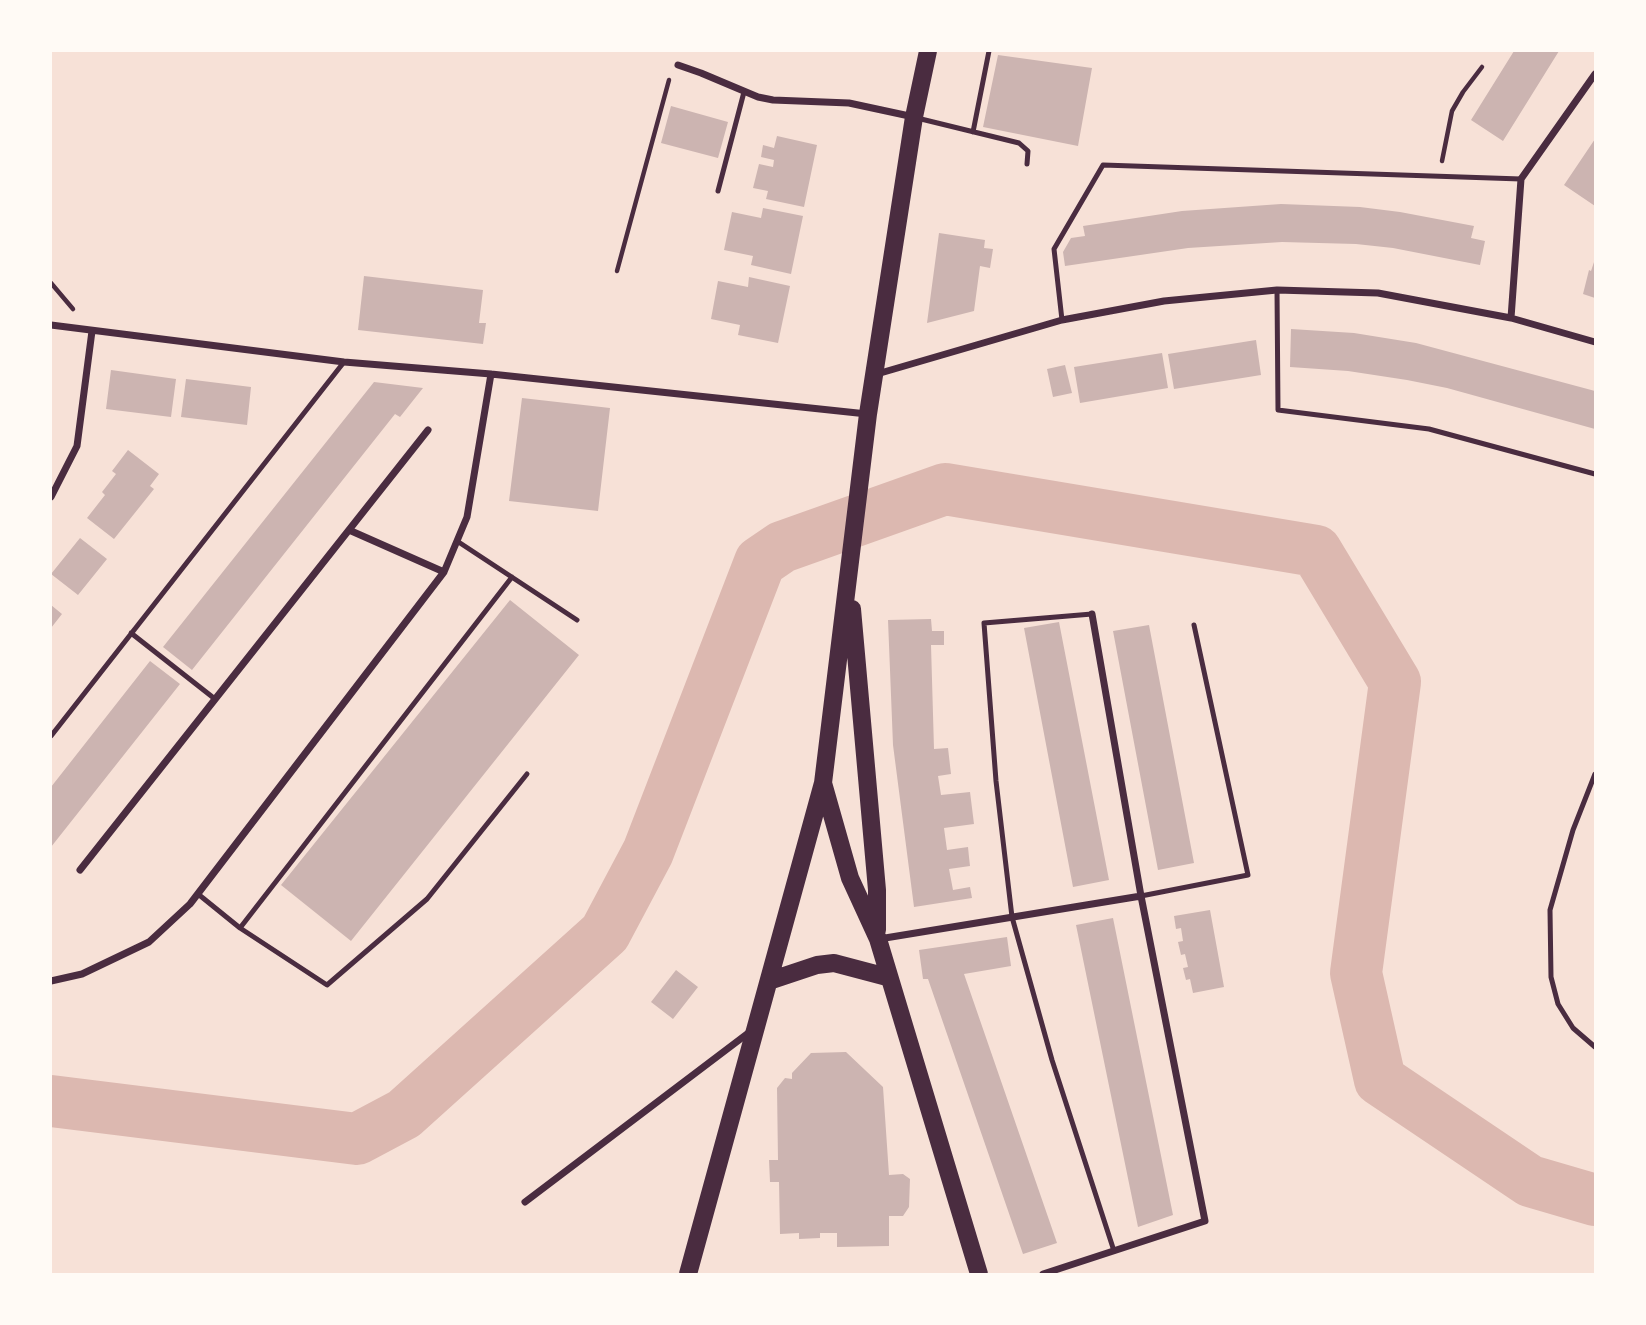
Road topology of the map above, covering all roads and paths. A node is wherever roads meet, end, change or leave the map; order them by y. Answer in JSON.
{"nodes":[{"id":1,"x":928,"y":51,"type":"edge"},
{"id":2,"x":989,"y":51,"type":"edge"},
{"id":3,"x":678,"y":65,"type":"joint"},
{"id":4,"x":1482,"y":67,"type":"dead end"},
{"id":5,"x":1595,"y":74,"type":"edge"},
{"id":6,"x":744,"y":92,"type":"junction"},
{"id":7,"x":914,"y":117,"type":"junction"},
{"id":8,"x":973,"y":132,"type":"junction"},
{"id":9,"x":1027,"y":164,"type":"dead end"},
{"id":10,"x":1441,"y":177,"type":"junction"},
{"id":11,"x":1521,"y":179,"type":"junction"},
{"id":12,"x":719,"y":191,"type":"dead end"},
{"id":13,"x":617,"y":271,"type":"dead end"},
{"id":14,"x":1277,"y":290,"type":"junction"},
{"id":15,"x":1511,"y":318,"type":"junction"},
{"id":16,"x":1062,"y":320,"type":"junction"},
{"id":17,"x":51,"y":325,"type":"edge"},
{"id":18,"x":92,"y":331,"type":"junction"},
{"id":19,"x":1595,"y":342,"type":"edge"},
{"id":20,"x":344,"y":362,"type":"junction"},
{"id":21,"x":491,"y":374,"type":"junction"},
{"id":22,"x":874,"y":375,"type":"junction"},
{"id":23,"x":868,"y":414,"type":"junction"},
{"id":24,"x":428,"y":430,"type":"dead end"},
{"id":25,"x":1595,"y":474,"type":"edge"},
{"id":26,"x":51,"y":497,"type":"edge"},
{"id":27,"x":349,"y":530,"type":"junction"},
{"id":28,"x":457,"y":541,"type":"junction"},
{"id":29,"x":444,"y":572,"type":"junction"},
{"id":30,"x":849,"y":574,"type":"junction"},
{"id":31,"x":512,"y":578,"type":"junction"},
{"id":32,"x":1092,"y":614,"type":"joint"},
{"id":33,"x":577,"y":620,"type":"dead end"},
{"id":34,"x":1194,"y":625,"type":"dead end"},
{"id":35,"x":131,"y":633,"type":"junction"},
{"id":36,"x":215,"y":699,"type":"junction"},
{"id":37,"x":51,"y":736,"type":"edge"},
{"id":38,"x":527,"y":774,"type":"dead end"},
{"id":39,"x":1595,"y":774,"type":"edge"},
{"id":40,"x":823,"y":783,"type":"junction"},
{"id":41,"x":80,"y":870,"type":"dead end"},
{"id":42,"x":198,"y":894,"type":"junction"},
{"id":43,"x":1141,"y":896,"type":"junction"},
{"id":44,"x":1012,"y":917,"type":"junction"},
{"id":45,"x":240,"y":928,"type":"junction"},
{"id":46,"x":878,"y":939,"type":"junction"},
{"id":47,"x":887,"y":977,"type":"junction"},
{"id":48,"x":51,"y":981,"type":"edge"},
{"id":49,"x":769,"y":981,"type":"junction"},
{"id":50,"x":756,"y":1027,"type":"junction"},
{"id":51,"x":1595,"y":1047,"type":"edge"},
{"id":52,"x":525,"y":1202,"type":"dead end"},
{"id":53,"x":1114,"y":1251,"type":"junction"},
{"id":54,"x":688,"y":1274,"type":"edge"},
{"id":55,"x":979,"y":1274,"type":"edge"},
{"id":56,"x":1043,"y":1274,"type":"edge"}],
"edges":[{"from":1,"to":7,"type":"main road"},
{"from":2,"to":8,"type":"lane"},
{"from":3,"to":6,"type":"street"},
{"from":3,"to":13,"type":"path"},
{"from":4,"to":10,"type":"path"},
{"from":5,"to":11,"type":"street"},
{"from":6,"to":7,"type":"street"},
{"from":6,"to":12,"type":"lane"},
{"from":7,"to":8,"type":"lane"},
{"from":7,"to":22,"type":"main road"},
{"from":8,"to":9,"type":"lane"},
{"from":10,"to":11,"type":"lane"},
{"from":10,"to":16,"type":"lane"},
{"from":11,"to":15,"type":"street"},
{"from":14,"to":15,"type":"street"},
{"from":14,"to":16,"type":"street"},
{"from":14,"to":25,"type":"lane"},
{"from":15,"to":19,"type":"street"},
{"from":16,"to":22,"type":"street"},
{"from":17,"to":18,"type":"street"},
{"from":18,"to":20,"type":"street"},
{"from":18,"to":26,"type":"street"},
{"from":20,"to":21,"type":"street"},
{"from":20,"to":35,"type":"lane"},
{"from":21,"to":23,"type":"street"},
{"from":21,"to":28,"type":"street"},
{"from":22,"to":23,"type":"main road"},
{"from":23,"to":30,"type":"main road"},
{"from":24,"to":27,"type":"street"},
{"from":27,"to":29,"type":"street"},
{"from":27,"to":36,"type":"street"},
{"from":28,"to":29,"type":"street"},
{"from":28,"to":31,"type":"lane"},
{"from":29,"to":42,"type":"street"},
{"from":30,"to":40,"type":"main road"},
{"from":30,"to":46,"type":"main road"},
{"from":31,"to":33,"type":"lane"},
{"from":31,"to":45,"type":"lane"},
{"from":32,"to":43,"type":"street"},
{"from":32,"to":44,"type":"lane"},
{"from":34,"to":43,"type":"lane"},
{"from":35,"to":36,"type":"lane"},
{"from":35,"to":37,"type":"lane"},
{"from":36,"to":41,"type":"street"},
{"from":38,"to":45,"type":"lane"},
{"from":39,"to":51,"type":"lane"},
{"from":40,"to":46,"type":"main road"},
{"from":40,"to":49,"type":"main road"},
{"from":42,"to":45,"type":"lane"},
{"from":42,"to":48,"type":"street"},
{"from":43,"to":44,"type":"street"},
{"from":43,"to":53,"type":"street"},
{"from":44,"to":46,"type":"street"},
{"from":44,"to":53,"type":"lane"},
{"from":46,"to":47,"type":"main road"},
{"from":47,"to":49,"type":"main road"},
{"from":47,"to":55,"type":"main road"},
{"from":49,"to":50,"type":"main road"},
{"from":50,"to":52,"type":"street"},
{"from":50,"to":54,"type":"main road"},
{"from":53,"to":56,"type":"street"}]}
